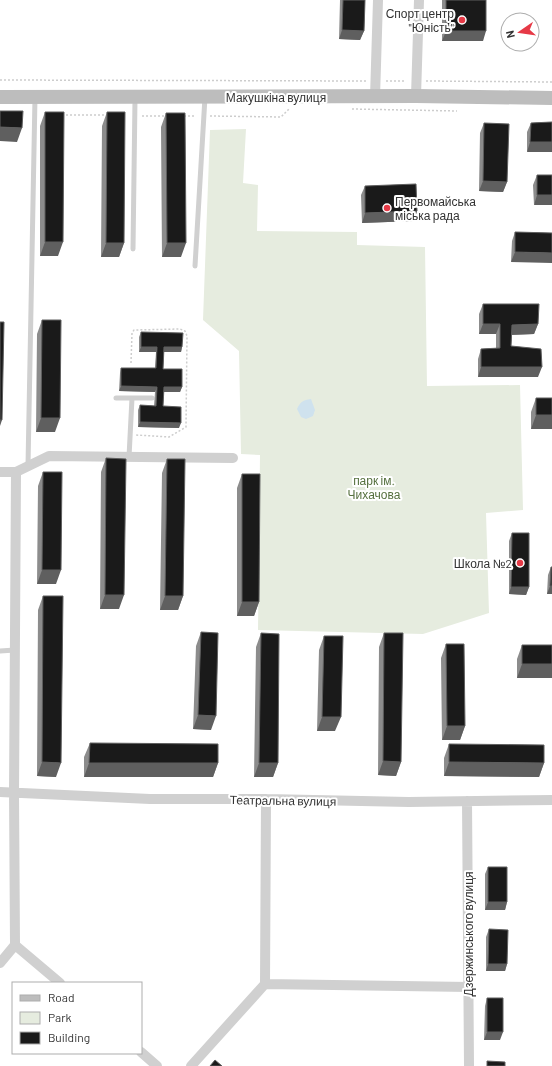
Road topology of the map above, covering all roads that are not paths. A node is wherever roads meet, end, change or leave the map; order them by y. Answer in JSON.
{"nodes":[{"id":1,"x":378,"y":0,"type":"edge"},
{"id":2,"x":418,"y":0,"type":"edge"},
{"id":3,"x":416,"y":96,"type":"junction"},
{"id":4,"x":0,"y":97,"type":"edge"},
{"id":5,"x":35,"y":97,"type":"junction"},
{"id":6,"x":135,"y":97,"type":"junction"},
{"id":7,"x":205,"y":97,"type":"junction"},
{"id":8,"x":375,"y":97,"type":"junction"},
{"id":9,"x":552,"y":98,"type":"edge"},
{"id":10,"x":133,"y":250,"type":"dead end"},
{"id":11,"x":195,"y":266,"type":"dead end"},
{"id":12,"x":116,"y":398,"type":"dead end"},
{"id":13,"x":132,"y":398,"type":"junction"},
{"id":14,"x":152,"y":398,"type":"dead end"},
{"id":15,"x":130,"y":457,"type":"junction"},
{"id":16,"x":233,"y":458,"type":"dead end"},
{"id":17,"x":28,"y":466,"type":"junction"},
{"id":18,"x":0,"y":472,"type":"edge"},
{"id":19,"x":16,"y":472,"type":"junction"},
{"id":20,"x":15,"y":650,"type":"junction"},
{"id":21,"x":0,"y":651,"type":"edge"},
{"id":22,"x":0,"y":792,"type":"edge"},
{"id":23,"x":14,"y":792,"type":"junction"},
{"id":24,"x":266,"y":798,"type":"junction"},
{"id":25,"x":552,"y":800,"type":"edge"},
{"id":26,"x":467,"y":801,"type":"junction"},
{"id":27,"x":15,"y":945,"type":"junction"},
{"id":28,"x":0,"y":963,"type":"edge"},
{"id":29,"x":59,"y":982,"type":"edge"},
{"id":30,"x":265,"y":984,"type":"junction"},
{"id":31,"x":469,"y":987,"type":"junction"},
{"id":32,"x":142,"y":1053,"type":"edge"},
{"id":33,"x":157,"y":1066,"type":"edge"},
{"id":34,"x":191,"y":1066,"type":"edge"},
{"id":35,"x":469,"y":1066,"type":"edge"}],
"edges":[{"from":1,"to":8,"type":"street"},
{"from":2,"to":3,"type":"street"},
{"from":3,"to":8,"type":"street","name":"Макушкіна вулиця"},
{"from":3,"to":9,"type":"street","name":"Макушкіна вулиця"},
{"from":4,"to":5,"type":"street","name":"Макушкіна вулиця"},
{"from":5,"to":6,"type":"street","name":"Макушкіна вулиця"},
{"from":5,"to":17,"type":"lane"},
{"from":6,"to":7,"type":"street","name":"Макушкіна вулиця"},
{"from":6,"to":10,"type":"lane"},
{"from":7,"to":8,"type":"street","name":"Макушкіна вулиця"},
{"from":7,"to":11,"type":"lane"},
{"from":12,"to":13,"type":"lane"},
{"from":13,"to":14,"type":"lane"},
{"from":13,"to":15,"type":"lane"},
{"from":15,"to":16,"type":"street"},
{"from":15,"to":17,"type":"street"},
{"from":17,"to":19,"type":"street"},
{"from":18,"to":19,"type":"street"},
{"from":19,"to":20,"type":"street"},
{"from":20,"to":21,"type":"lane"},
{"from":20,"to":23,"type":"street"},
{"from":22,"to":23,"type":"street","name":"Театральна вулиця"},
{"from":23,"to":24,"type":"street","name":"Театральна вулиця"},
{"from":23,"to":27,"type":"street"},
{"from":24,"to":26,"type":"street","name":"Театральна вулиця"},
{"from":24,"to":30,"type":"street"},
{"from":25,"to":26,"type":"street","name":"Театральна вулиця"},
{"from":26,"to":31,"type":"street","name":"Дзержинського вулиця"},
{"from":27,"to":28,"type":"street"},
{"from":27,"to":29,"type":"street"},
{"from":30,"to":31,"type":"street"},
{"from":30,"to":34,"type":"street"},
{"from":31,"to":35,"type":"street","name":"Дзержинського вулиця"},
{"from":32,"to":33,"type":"street"}]}
